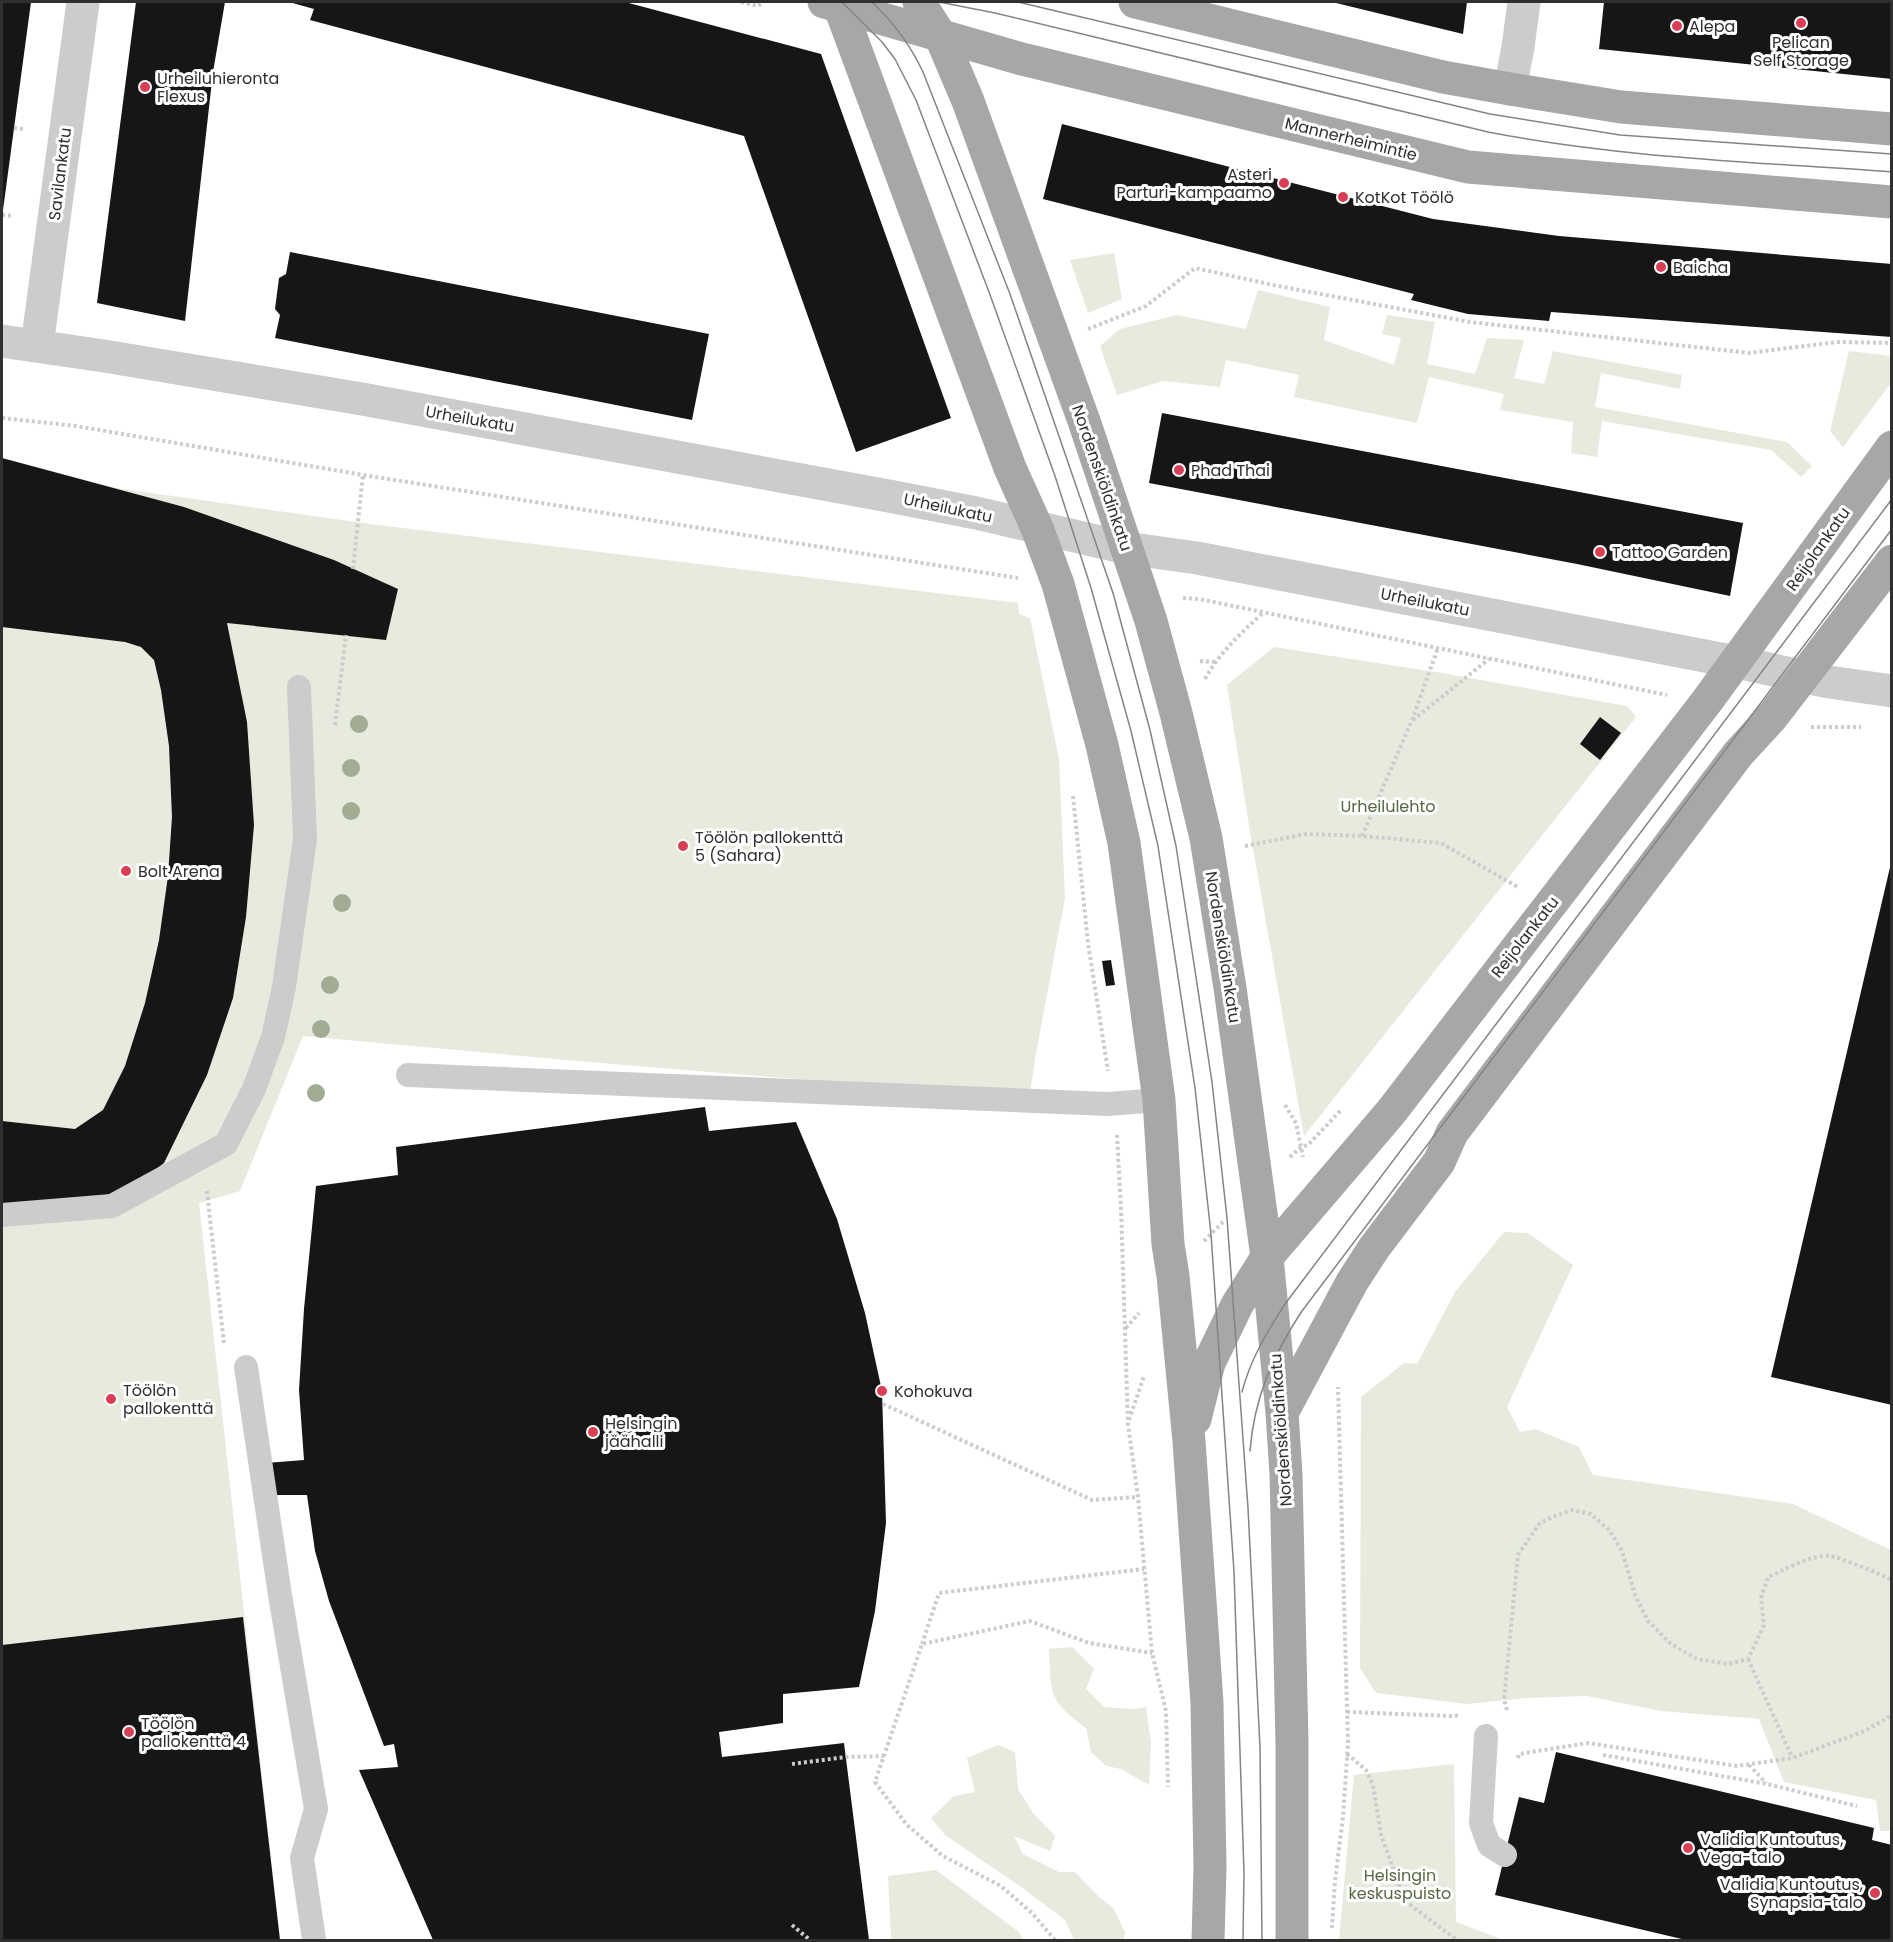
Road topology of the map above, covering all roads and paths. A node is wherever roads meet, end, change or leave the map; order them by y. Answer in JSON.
{"nodes":[{"id":1,"x":83,"y":2,"type":"edge"},
{"id":2,"x":741,"y":2,"type":"edge"},
{"id":3,"x":763,"y":2,"type":"edge"},
{"id":4,"x":919,"y":2,"type":"edge"},
{"id":5,"x":1135,"y":2,"type":"edge"},
{"id":6,"x":1524,"y":2,"type":"edge"},
{"id":7,"x":834,"y":3,"type":"edge"},
{"id":8,"x":940,"y":35,"type":"junction"},
{"id":9,"x":1509,"y":89,"type":"junction"},
{"id":10,"x":14,"y":128,"type":"dead end"},
{"id":11,"x":24,"y":129,"type":"dead end"},
{"id":12,"x":1892,"y":129,"type":"edge"},
{"id":13,"x":1892,"y":202,"type":"edge"},
{"id":14,"x":2,"y":216,"type":"edge"},
{"id":15,"x":14,"y":216,"type":"dead end"},
{"id":16,"x":1082,"y":332,"type":"dead end"},
{"id":17,"x":2,"y":341,"type":"edge"},
{"id":18,"x":1892,"y":343,"type":"edge"},
{"id":19,"x":37,"y":346,"type":"junction"},
{"id":20,"x":2,"y":418,"type":"edge"},
{"id":21,"x":1892,"y":447,"type":"edge"},
{"id":22,"x":363,"y":475,"type":"junction"},
{"id":23,"x":1037,"y":528,"type":"junction"},
{"id":24,"x":1126,"y":548,"type":"junction"},
{"id":25,"x":1892,"y":561,"type":"edge"},
{"id":26,"x":353,"y":569,"type":"dead end"},
{"id":27,"x":1058,"y":584,"type":"junction"},
{"id":28,"x":1142,"y":595,"type":"junction"},
{"id":29,"x":1264,"y":612,"type":"junction"},
{"id":30,"x":1438,"y":648,"type":"junction"},
{"id":31,"x":1490,"y":659,"type":"junction"},
{"id":32,"x":1197,"y":661,"type":"dead end"},
{"id":33,"x":1215,"y":662,"type":"junction"},
{"id":34,"x":1736,"y":662,"type":"junction"},
{"id":35,"x":1804,"y":677,"type":"junction"},
{"id":36,"x":1204,"y":681,"type":"dead end"},
{"id":37,"x":299,"y":687,"type":"dead end"},
{"id":38,"x":1892,"y":691,"type":"edge"},
{"id":39,"x":1667,"y":695,"type":"dead end"},
{"id":40,"x":1412,"y":720,"type":"junction"},
{"id":41,"x":1870,"y":727,"type":"dead end"},
{"id":42,"x":1802,"y":728,"type":"dead end"},
{"id":43,"x":1072,"y":792,"type":"dead end"},
{"id":44,"x":1362,"y":836,"type":"junction"},
{"id":45,"x":1236,"y":848,"type":"dead end"},
{"id":46,"x":1518,"y":887,"type":"dead end"},
{"id":47,"x":408,"y":1075,"type":"dead end"},
{"id":48,"x":1159,"y":1100,"type":"junction"},
{"id":49,"x":1113,"y":1104,"type":"junction"},
{"id":50,"x":1301,"y":1147,"type":"dead end"},
{"id":51,"x":203,"y":1156,"type":"junction"},
{"id":52,"x":1256,"y":1184,"type":"junction"},
{"id":53,"x":2,"y":1215,"type":"edge"},
{"id":54,"x":1267,"y":1257,"type":"junction"},
{"id":55,"x":1173,"y":1276,"type":"junction"},
{"id":56,"x":1125,"y":1328,"type":"junction"},
{"id":57,"x":246,"y":1367,"type":"joint"},
{"id":58,"x":1338,"y":1386,"type":"dead end"},
{"id":59,"x":883,"y":1404,"type":"dead end"},
{"id":60,"x":1282,"y":1413,"type":"junction"},
{"id":61,"x":1189,"y":1441,"type":"junction"},
{"id":62,"x":1138,"y":1497,"type":"junction"},
{"id":63,"x":1144,"y":1569,"type":"junction"},
{"id":64,"x":1892,"y":1580,"type":"edge"},
{"id":65,"x":922,"y":1644,"type":"junction"},
{"id":66,"x":1152,"y":1653,"type":"junction"},
{"id":67,"x":1748,"y":1659,"type":"junction"},
{"id":68,"x":1347,"y":1712,"type":"junction"},
{"id":69,"x":1892,"y":1714,"type":"edge"},
{"id":70,"x":1452,"y":1716,"type":"dead end"},
{"id":71,"x":1509,"y":1718,"type":"dead end"},
{"id":72,"x":1486,"y":1736,"type":"dead end"},
{"id":73,"x":1517,"y":1745,"type":"dead end"},
{"id":74,"x":1347,"y":1754,"type":"junction"},
{"id":75,"x":1520,"y":1754,"type":"junction"},
{"id":76,"x":1603,"y":1755,"type":"dead end"},
{"id":77,"x":884,"y":1756,"type":"junction"},
{"id":78,"x":1792,"y":1758,"type":"junction"},
{"id":79,"x":792,"y":1764,"type":"dead end"},
{"id":80,"x":1516,"y":1764,"type":"dead end"},
{"id":81,"x":1748,"y":1764,"type":"junction"},
{"id":82,"x":1767,"y":1784,"type":"junction"},
{"id":83,"x":1168,"y":1789,"type":"dead end"},
{"id":84,"x":1857,"y":1806,"type":"dead end"},
{"id":85,"x":1505,"y":1855,"type":"dead end"},
{"id":86,"x":792,"y":1925,"type":"dead end"},
{"id":87,"x":1332,"y":1929,"type":"dead end"},
{"id":88,"x":314,"y":1941,"type":"edge"},
{"id":89,"x":810,"y":1941,"type":"edge"},
{"id":90,"x":1055,"y":1941,"type":"edge"},
{"id":91,"x":1208,"y":1941,"type":"edge"},
{"id":92,"x":1292,"y":1941,"type":"edge"},
{"id":93,"x":1457,"y":1941,"type":"edge"}],
"edges":[{"from":1,"to":19,"type":"street","name":"Savilankatu"},
{"from":2,"to":3,"type":"path"},
{"from":4,"to":8,"type":"main road","name":"Nordenskiöldinkatu"},
{"from":5,"to":9,"type":"main road"},
{"from":6,"to":9,"type":"street"},
{"from":7,"to":8,"type":"main road","name":"Mannerheimintie"},
{"from":7,"to":23,"type":"main road"},
{"from":8,"to":13,"type":"main road","name":"Mannerheimintie"},
{"from":8,"to":24,"type":"main road","name":"Nordenskiöldinkatu"},
{"from":9,"to":12,"type":"main road"},
{"from":10,"to":11,"type":"path"},
{"from":14,"to":15,"type":"path"},
{"from":16,"to":18,"type":"path"},
{"from":17,"to":19,"type":"street","name":"Urheilukatu"},
{"from":19,"to":23,"type":"street","name":"Urheilukatu"},
{"from":20,"to":22,"type":"path"},
{"from":21,"to":34,"type":"main road","name":"Reijolankatu"},
{"from":22,"to":26,"type":"path"},
{"from":22,"to":27,"type":"path"},
{"from":23,"to":24,"type":"street","name":"Urheilukatu"},
{"from":23,"to":27,"type":"main road"},
{"from":24,"to":28,"type":"main road","name":"Nordenskiöldinkatu"},
{"from":24,"to":34,"type":"street","name":"Urheilukatu"},
{"from":25,"to":35,"type":"main road"},
{"from":27,"to":48,"type":"main road"},
{"from":28,"to":29,"type":"path"},
{"from":28,"to":52,"type":"main road","name":"Nordenskiöldinkatu"},
{"from":29,"to":30,"type":"path"},
{"from":29,"to":33,"type":"path"},
{"from":30,"to":31,"type":"path"},
{"from":30,"to":40,"type":"path"},
{"from":31,"to":39,"type":"path"},
{"from":31,"to":40,"type":"path"},
{"from":32,"to":33,"type":"path"},
{"from":33,"to":36,"type":"path"},
{"from":34,"to":35,"type":"street","name":"Urheilukatu"},
{"from":34,"to":54,"type":"main road","name":"Reijolankatu"},
{"from":35,"to":38,"type":"street","name":"Urheilukatu"},
{"from":35,"to":60,"type":"main road"},
{"from":37,"to":51,"type":"lane"},
{"from":40,"to":44,"type":"path"},
{"from":41,"to":42,"type":"path"},
{"from":43,"to":49,"type":"path"},
{"from":44,"to":45,"type":"path"},
{"from":44,"to":46,"type":"path"},
{"from":47,"to":49,"type":"lane"},
{"from":48,"to":49,"type":"lane"},
{"from":48,"to":55,"type":"main road"},
{"from":49,"to":56,"type":"path"},
{"from":50,"to":52,"type":"path"},
{"from":51,"to":53,"type":"lane"},
{"from":51,"to":57,"type":"path"},
{"from":52,"to":54,"type":"main road","name":"Nordenskiöldinkatu"},
{"from":52,"to":55,"type":"path"},
{"from":54,"to":60,"type":"main road","name":"Nordenskiöldinkatu"},
{"from":54,"to":61,"type":"main road","name":"Reijolankatu"},
{"from":55,"to":56,"type":"path"},
{"from":55,"to":61,"type":"main road"},
{"from":56,"to":62,"type":"path"},
{"from":57,"to":88,"type":"lane"},
{"from":58,"to":68,"type":"path"},
{"from":59,"to":62,"type":"path"},
{"from":60,"to":92,"type":"main road","name":"Nordenskiöldinkatu"},
{"from":61,"to":91,"type":"main road"},
{"from":62,"to":63,"type":"path"},
{"from":63,"to":65,"type":"path"},
{"from":63,"to":66,"type":"path"},
{"from":64,"to":67,"type":"path"},
{"from":65,"to":66,"type":"path"},
{"from":65,"to":77,"type":"path"},
{"from":66,"to":83,"type":"path"},
{"from":67,"to":71,"type":"path"},
{"from":67,"to":78,"type":"path"},
{"from":68,"to":70,"type":"path"},
{"from":68,"to":74,"type":"path"},
{"from":69,"to":78,"type":"path"},
{"from":72,"to":85,"type":"lane"},
{"from":73,"to":75,"type":"path"},
{"from":74,"to":87,"type":"path"},
{"from":74,"to":93,"type":"path"},
{"from":75,"to":80,"type":"path"},
{"from":75,"to":81,"type":"path"},
{"from":76,"to":82,"type":"path"},
{"from":77,"to":79,"type":"path"},
{"from":77,"to":90,"type":"path"},
{"from":78,"to":81,"type":"path"},
{"from":81,"to":82,"type":"path"},
{"from":82,"to":84,"type":"path"},
{"from":86,"to":89,"type":"path"}]}
